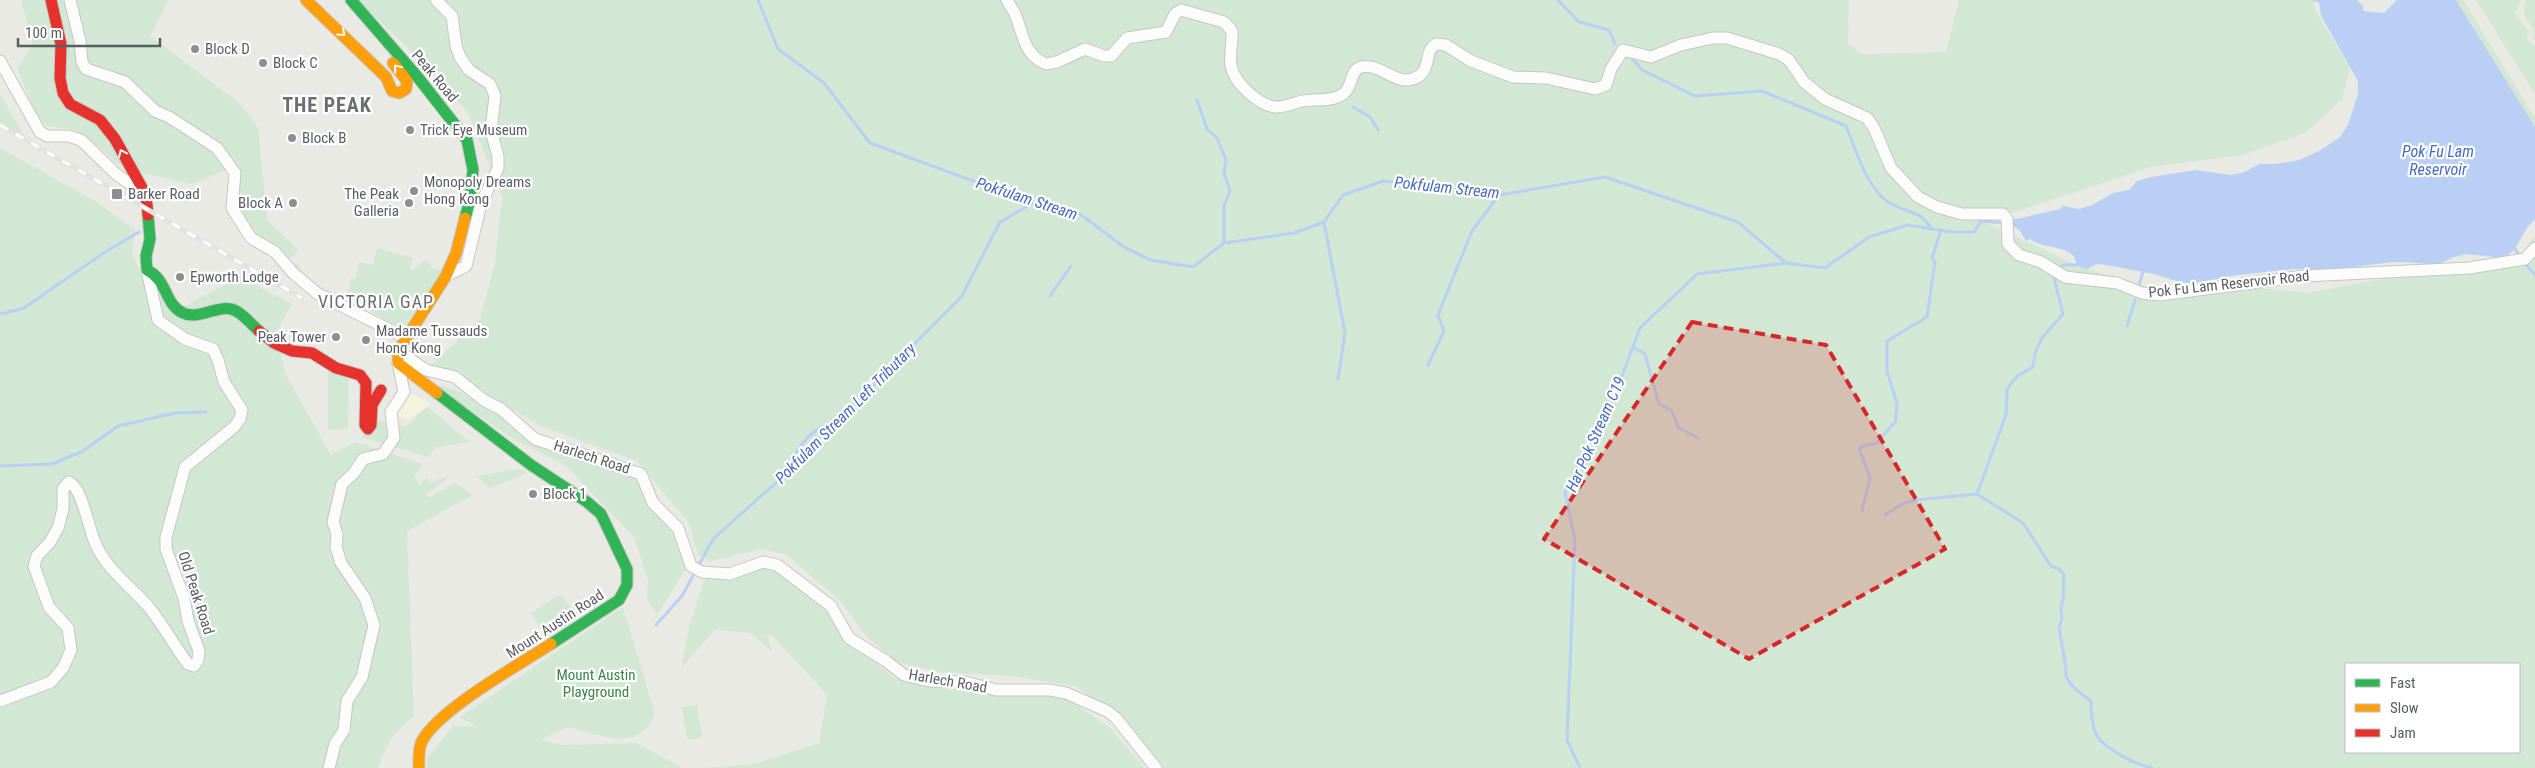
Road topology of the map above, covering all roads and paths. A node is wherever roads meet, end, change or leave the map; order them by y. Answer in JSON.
{"nodes":[{"id":1,"x":51,"y":0,"type":"edge"},
{"id":2,"x":70,"y":0,"type":"edge"},
{"id":3,"x":306,"y":0,"type":"edge"},
{"id":4,"x":436,"y":0,"type":"edge"},
{"id":5,"x":1007,"y":0,"type":"edge"},
{"id":6,"x":355,"y":4,"type":"edge"},
{"id":7,"x":0,"y":61,"type":"edge"},
{"id":8,"x":146,"y":196,"type":"junction"},
{"id":9,"x":2532,"y":252,"type":"edge"},
{"id":10,"x":147,"y":270,"type":"junction"},
{"id":11,"x":446,"y":276,"type":"junction"},
{"id":12,"x":406,"y":338,"type":"junction"},
{"id":13,"x":398,"y":357,"type":"junction"},
{"id":14,"x":381,"y":390,"type":"dead end"},
{"id":15,"x":0,"y":701,"type":"edge"},
{"id":16,"x":329,"y":768,"type":"edge"},
{"id":17,"x":419,"y":768,"type":"edge"},
{"id":18,"x":1156,"y":768,"type":"edge"}],
"edges":[{"from":8,"to":1,"type":"street","one_way":true},
{"from":2,"to":12,"type":"street"},
{"from":3,"to":6,"type":"street","name":"Peak Road","one_way":true},
{"from":4,"to":11,"type":"street"},
{"from":5,"to":9,"type":"street","name":"Pok Fu Lam Reservoir Road"},
{"from":6,"to":11,"type":"street","name":"Peak Road"},
{"from":7,"to":8,"type":"street"},
{"from":8,"to":10,"type":"street"},
{"from":10,"to":14,"type":"street"},
{"from":10,"to":15,"type":"street","name":"Old Peak Road"},
{"from":11,"to":12,"type":"street","name":"Peak Road"},
{"from":12,"to":13,"type":"street","name":"Peak Road"},
{"from":13,"to":16,"type":"street"},
{"from":13,"to":17,"type":"street","name":"Mount Austin Road"},
{"from":13,"to":18,"type":"street","name":"Harlech Road"}]}
